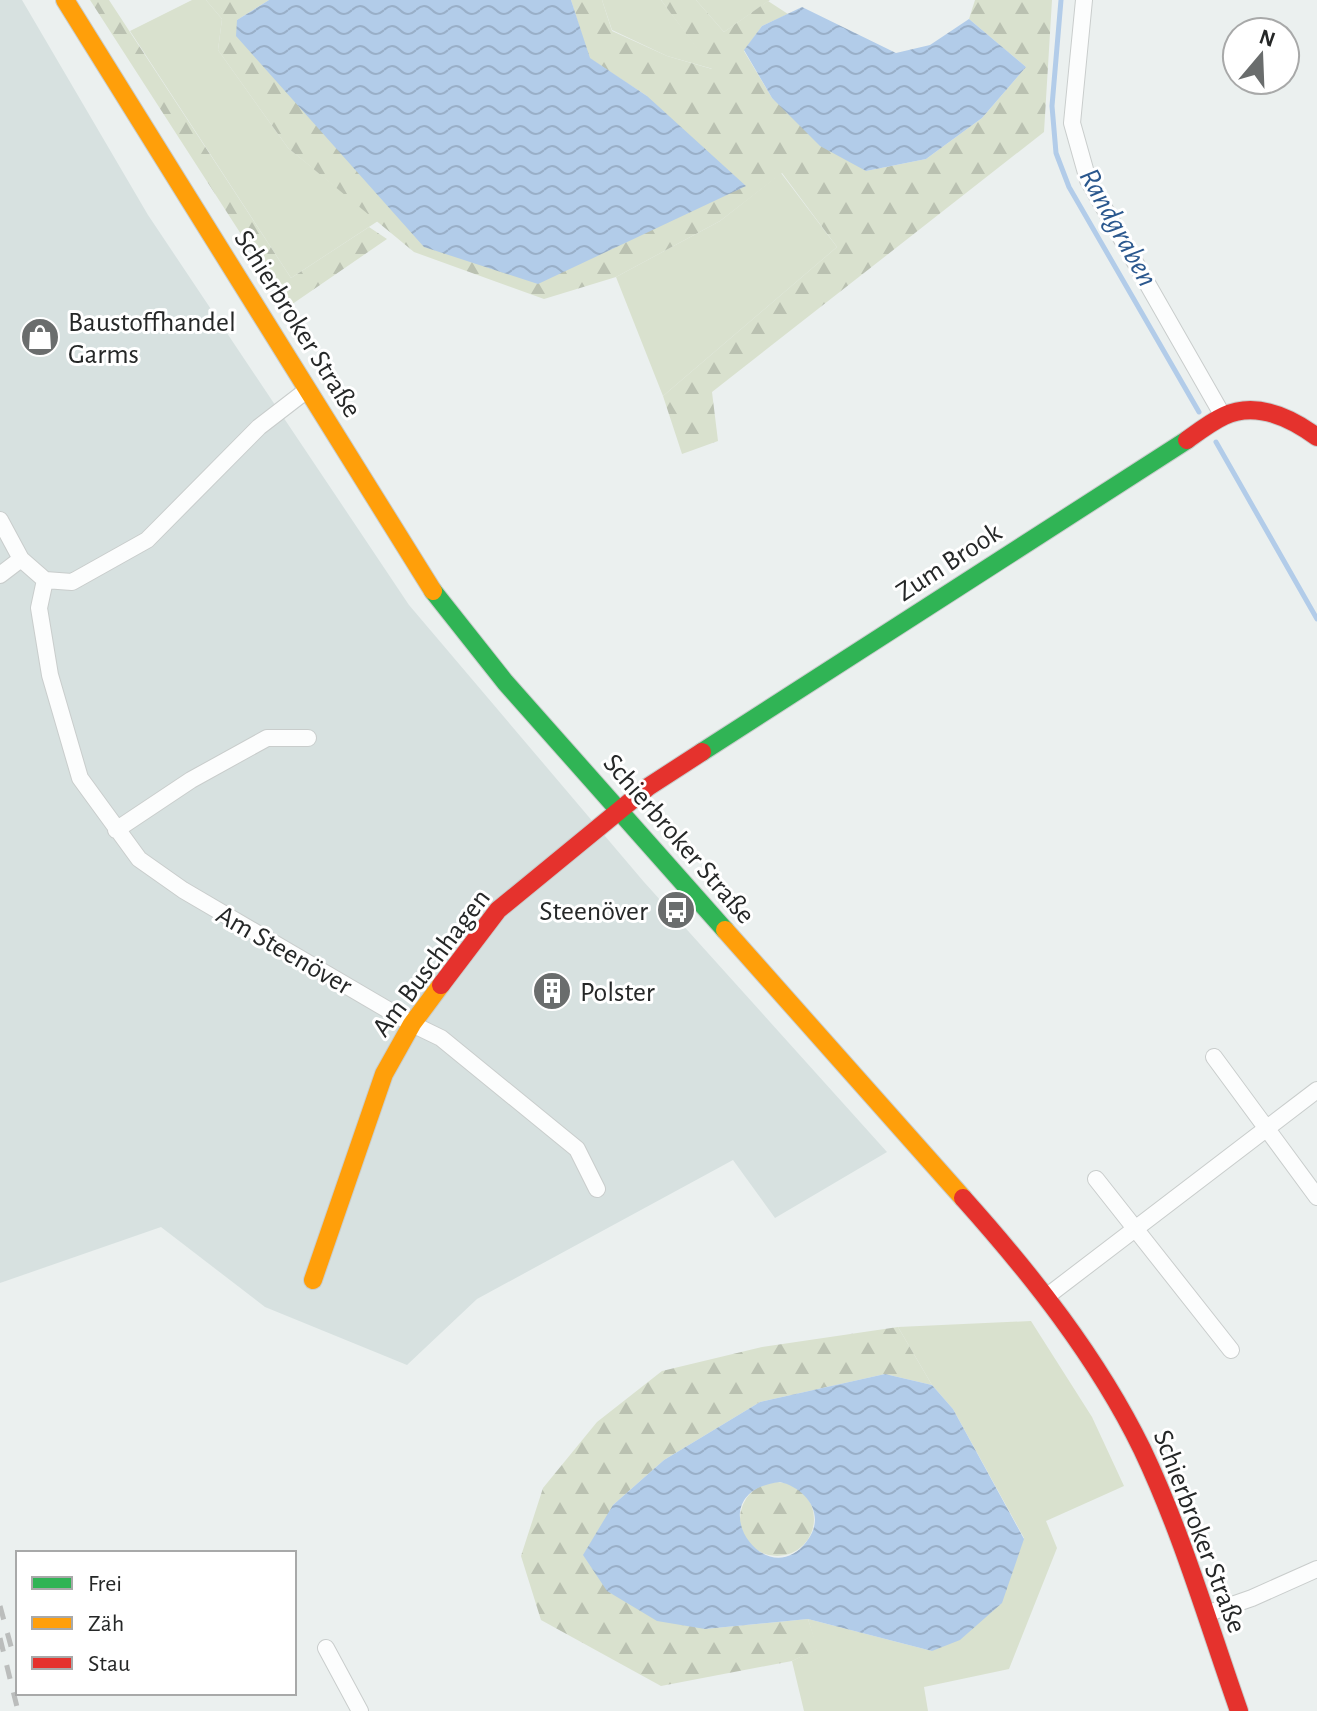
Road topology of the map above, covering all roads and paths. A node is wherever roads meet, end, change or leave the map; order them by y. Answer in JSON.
{"nodes":[{"id":1,"x":65,"y":0,"type":"edge"},
{"id":2,"x":1084,"y":0,"type":"edge"},
{"id":3,"x":307,"y":390,"type":"junction"},
{"id":4,"x":1223,"y":416,"type":"junction"},
{"id":5,"x":1317,"y":437,"type":"edge"},
{"id":6,"x":0,"y":520,"type":"edge"},
{"id":7,"x":21,"y":559,"type":"junction"},
{"id":8,"x":0,"y":575,"type":"edge"},
{"id":9,"x":45,"y":580,"type":"junction"},
{"id":10,"x":308,"y":738,"type":"dead end"},
{"id":11,"x":619,"y":811,"type":"junction"},
{"id":12,"x":116,"y":830,"type":"junction"},
{"id":13,"x":412,"y":1024,"type":"junction"},
{"id":14,"x":1214,"y":1057,"type":"dead end"},
{"id":15,"x":1317,"y":1090,"type":"edge"},
{"id":16,"x":1268,"y":1128,"type":"junction"},
{"id":17,"x":1096,"y":1179,"type":"dead end"},
{"id":18,"x":597,"y":1189,"type":"dead end"},
{"id":19,"x":1317,"y":1197,"type":"edge"},
{"id":20,"x":1136,"y":1229,"type":"junction"},
{"id":21,"x":313,"y":1280,"type":"dead end"},
{"id":22,"x":1046,"y":1297,"type":"junction"},
{"id":23,"x":1231,"y":1350,"type":"dead end"},
{"id":24,"x":1317,"y":1569,"type":"edge"},
{"id":25,"x":1206,"y":1614,"type":"junction"},
{"id":26,"x":326,"y":1648,"type":"dead end"},
{"id":27,"x":360,"y":1711,"type":"edge"},
{"id":28,"x":1239,"y":1711,"type":"edge"}],
"edges":[{"from":1,"to":3,"type":"main road","name":"Schierbroker Straße"},
{"from":2,"to":4,"type":"street"},
{"from":3,"to":9,"type":"street"},
{"from":3,"to":11,"type":"main road","name":"Schierbroker Straße"},
{"from":4,"to":5,"type":"main road","name":"Zum Brook"},
{"from":4,"to":11,"type":"main road","name":"Zum Brook"},
{"from":6,"to":7,"type":"street"},
{"from":7,"to":8,"type":"street"},
{"from":7,"to":9,"type":"street"},
{"from":9,"to":12,"type":"street","name":"Am Steenöver"},
{"from":10,"to":12,"type":"street"},
{"from":11,"to":13,"type":"main road","name":"Am Buschhagen"},
{"from":11,"to":22,"type":"main road","name":"Schierbroker Straße"},
{"from":12,"to":13,"type":"street","name":"Am Steenöver"},
{"from":13,"to":18,"type":"street","name":"Am Steenöver"},
{"from":13,"to":21,"type":"main road","name":"Am Buschhagen"},
{"from":14,"to":16,"type":"street"},
{"from":15,"to":16,"type":"street"},
{"from":16,"to":19,"type":"street"},
{"from":16,"to":20,"type":"street"},
{"from":17,"to":20,"type":"street"},
{"from":20,"to":22,"type":"street"},
{"from":20,"to":23,"type":"street"},
{"from":22,"to":25,"type":"main road","name":"Schierbroker Straße"},
{"from":24,"to":25,"type":"street"},
{"from":25,"to":28,"type":"main road","name":"Schierbroker Straße"},
{"from":26,"to":27,"type":"street"}]}
